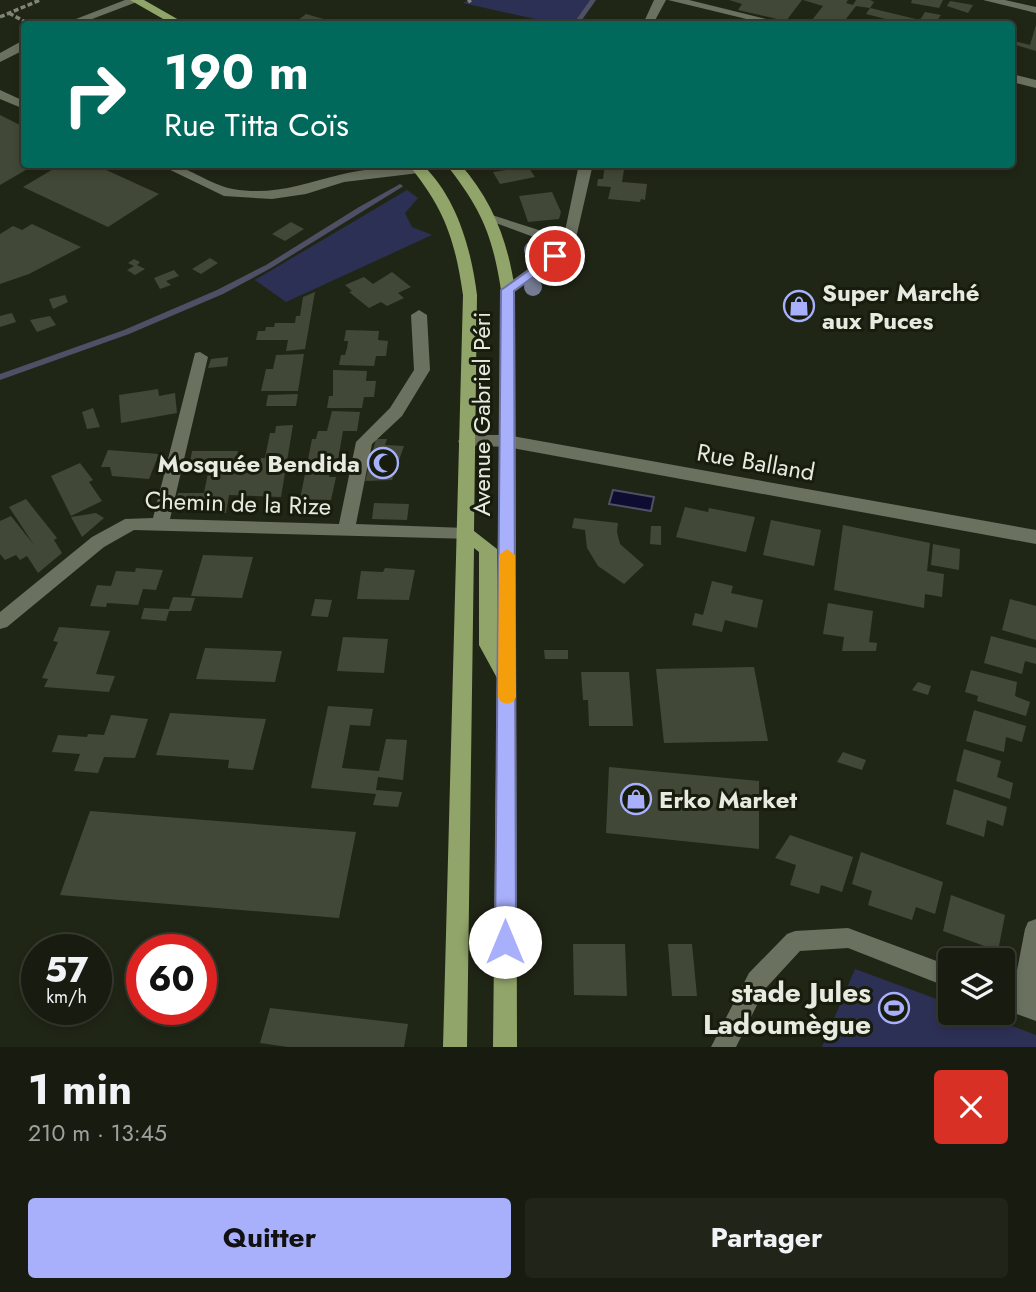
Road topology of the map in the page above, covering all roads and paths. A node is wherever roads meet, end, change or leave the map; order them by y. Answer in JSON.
{"nodes":[{"id":1,"x":40,"y":0,"type":"edge"},
{"id":2,"x":136,"y":0,"type":"edge"},
{"id":3,"x":660,"y":0,"type":"edge"},
{"id":4,"x":674,"y":0,"type":"edge"},
{"id":5,"x":989,"y":0,"type":"edge"},
{"id":6,"x":1036,"y":9,"type":"edge"},
{"id":7,"x":9,"y":13,"type":"junction"},
{"id":8,"x":0,"y":17,"type":"edge"},
{"id":9,"x":24,"y":21,"type":"edge"},
{"id":10,"x":77,"y":21,"type":"edge"},
{"id":11,"x":174,"y":21,"type":"edge"},
{"id":12,"x":650,"y":21,"type":"edge"},
{"id":13,"x":767,"y":21,"type":"edge"},
{"id":14,"x":21,"y":47,"type":"edge"},
{"id":15,"x":0,"y":58,"type":"edge"},
{"id":16,"x":1015,"y":79,"type":"edge"},
{"id":17,"x":1036,"y":84,"type":"edge"},
{"id":18,"x":0,"y":94,"type":"edge"},
{"id":19,"x":21,"y":104,"type":"edge"},
{"id":20,"x":173,"y":168,"type":"edge"},
{"id":21,"x":349,"y":168,"type":"edge"},
{"id":22,"x":456,"y":168,"type":"edge"},
{"id":23,"x":585,"y":168,"type":"edge"},
{"id":24,"x":419,"y":170,"type":"edge"},
{"id":25,"x":342,"y":178,"type":"junction"},
{"id":26,"x":492,"y":219,"type":"junction"},
{"id":27,"x":571,"y":236,"type":"junction"},
{"id":28,"x":508,"y":290,"type":"junction"},
{"id":29,"x":419,"y":315,"type":"dead end"},
{"id":30,"x":200,"y":357,"type":"dead end"},
{"id":31,"x":466,"y":441,"type":"junction"},
{"id":32,"x":506,"y":441,"type":"junction"},
{"id":33,"x":160,"y":525,"type":"junction"},
{"id":34,"x":346,"y":531,"type":"junction"},
{"id":35,"x":466,"y":534,"type":"junction"},
{"id":36,"x":1036,"y":537,"type":"edge"},
{"id":37,"x":0,"y":622,"type":"edge"},
{"id":38,"x":507,"y":679,"type":"junction"},
{"id":39,"x":1036,"y":929,"type":"edge"},
{"id":40,"x":938,"y":972,"type":"edge"},
{"id":41,"x":1020,"y":1004,"type":"edge"},
{"id":42,"x":455,"y":1047,"type":"edge"},
{"id":43,"x":505,"y":1047,"type":"edge"},
{"id":44,"x":723,"y":1047,"type":"edge"}],
"edges":[{"from":1,"to":7,"type":"path"},
{"from":2,"to":10,"type":"street"},
{"from":2,"to":11,"type":"main road"},
{"from":3,"to":12,"type":"street"},
{"from":4,"to":13,"type":"street"},
{"from":5,"to":6,"type":"street"},
{"from":7,"to":8,"type":"path"},
{"from":7,"to":9,"type":"path"},
{"from":14,"to":15,"type":"street"},
{"from":16,"to":17,"type":"street"},
{"from":18,"to":19,"type":"street"},
{"from":20,"to":25,"type":"street"},
{"from":21,"to":25,"type":"street"},
{"from":22,"to":26,"type":"main road","name":"Avenue Gabriel Péri"},
{"from":23,"to":27,"type":"street"},
{"from":24,"to":25,"type":"street"},
{"from":24,"to":31,"type":"main road","name":"Avenue Gabriel Péri"},
{"from":26,"to":27,"type":"street"},
{"from":26,"to":28,"type":"main road","name":"Avenue Gabriel Péri"},
{"from":27,"to":28,"type":"street"},
{"from":28,"to":32,"type":"main road","name":"Avenue Gabriel Péri"},
{"from":29,"to":34,"type":"street"},
{"from":30,"to":33,"type":"street"},
{"from":31,"to":32,"type":"street","name":"Rue Balland"},
{"from":31,"to":35,"type":"main road","name":"Avenue Gabriel Péri"},
{"from":32,"to":36,"type":"street","name":"Rue Balland"},
{"from":32,"to":38,"type":"main road","name":"Avenue Gabriel Péri"},
{"from":33,"to":34,"type":"street","name":"Chemin de la Rize"},
{"from":33,"to":37,"type":"street","name":"Chemin de la Rize"},
{"from":34,"to":35,"type":"street","name":"Chemin de la Rize"},
{"from":35,"to":38,"type":"main road","name":"Avenue Gabriel Péri"},
{"from":35,"to":42,"type":"main road","name":"Avenue Gabriel Péri"},
{"from":38,"to":43,"type":"main road","name":"Avenue Gabriel Péri"},
{"from":39,"to":41,"type":"street"},
{"from":40,"to":44,"type":"street"}]}
